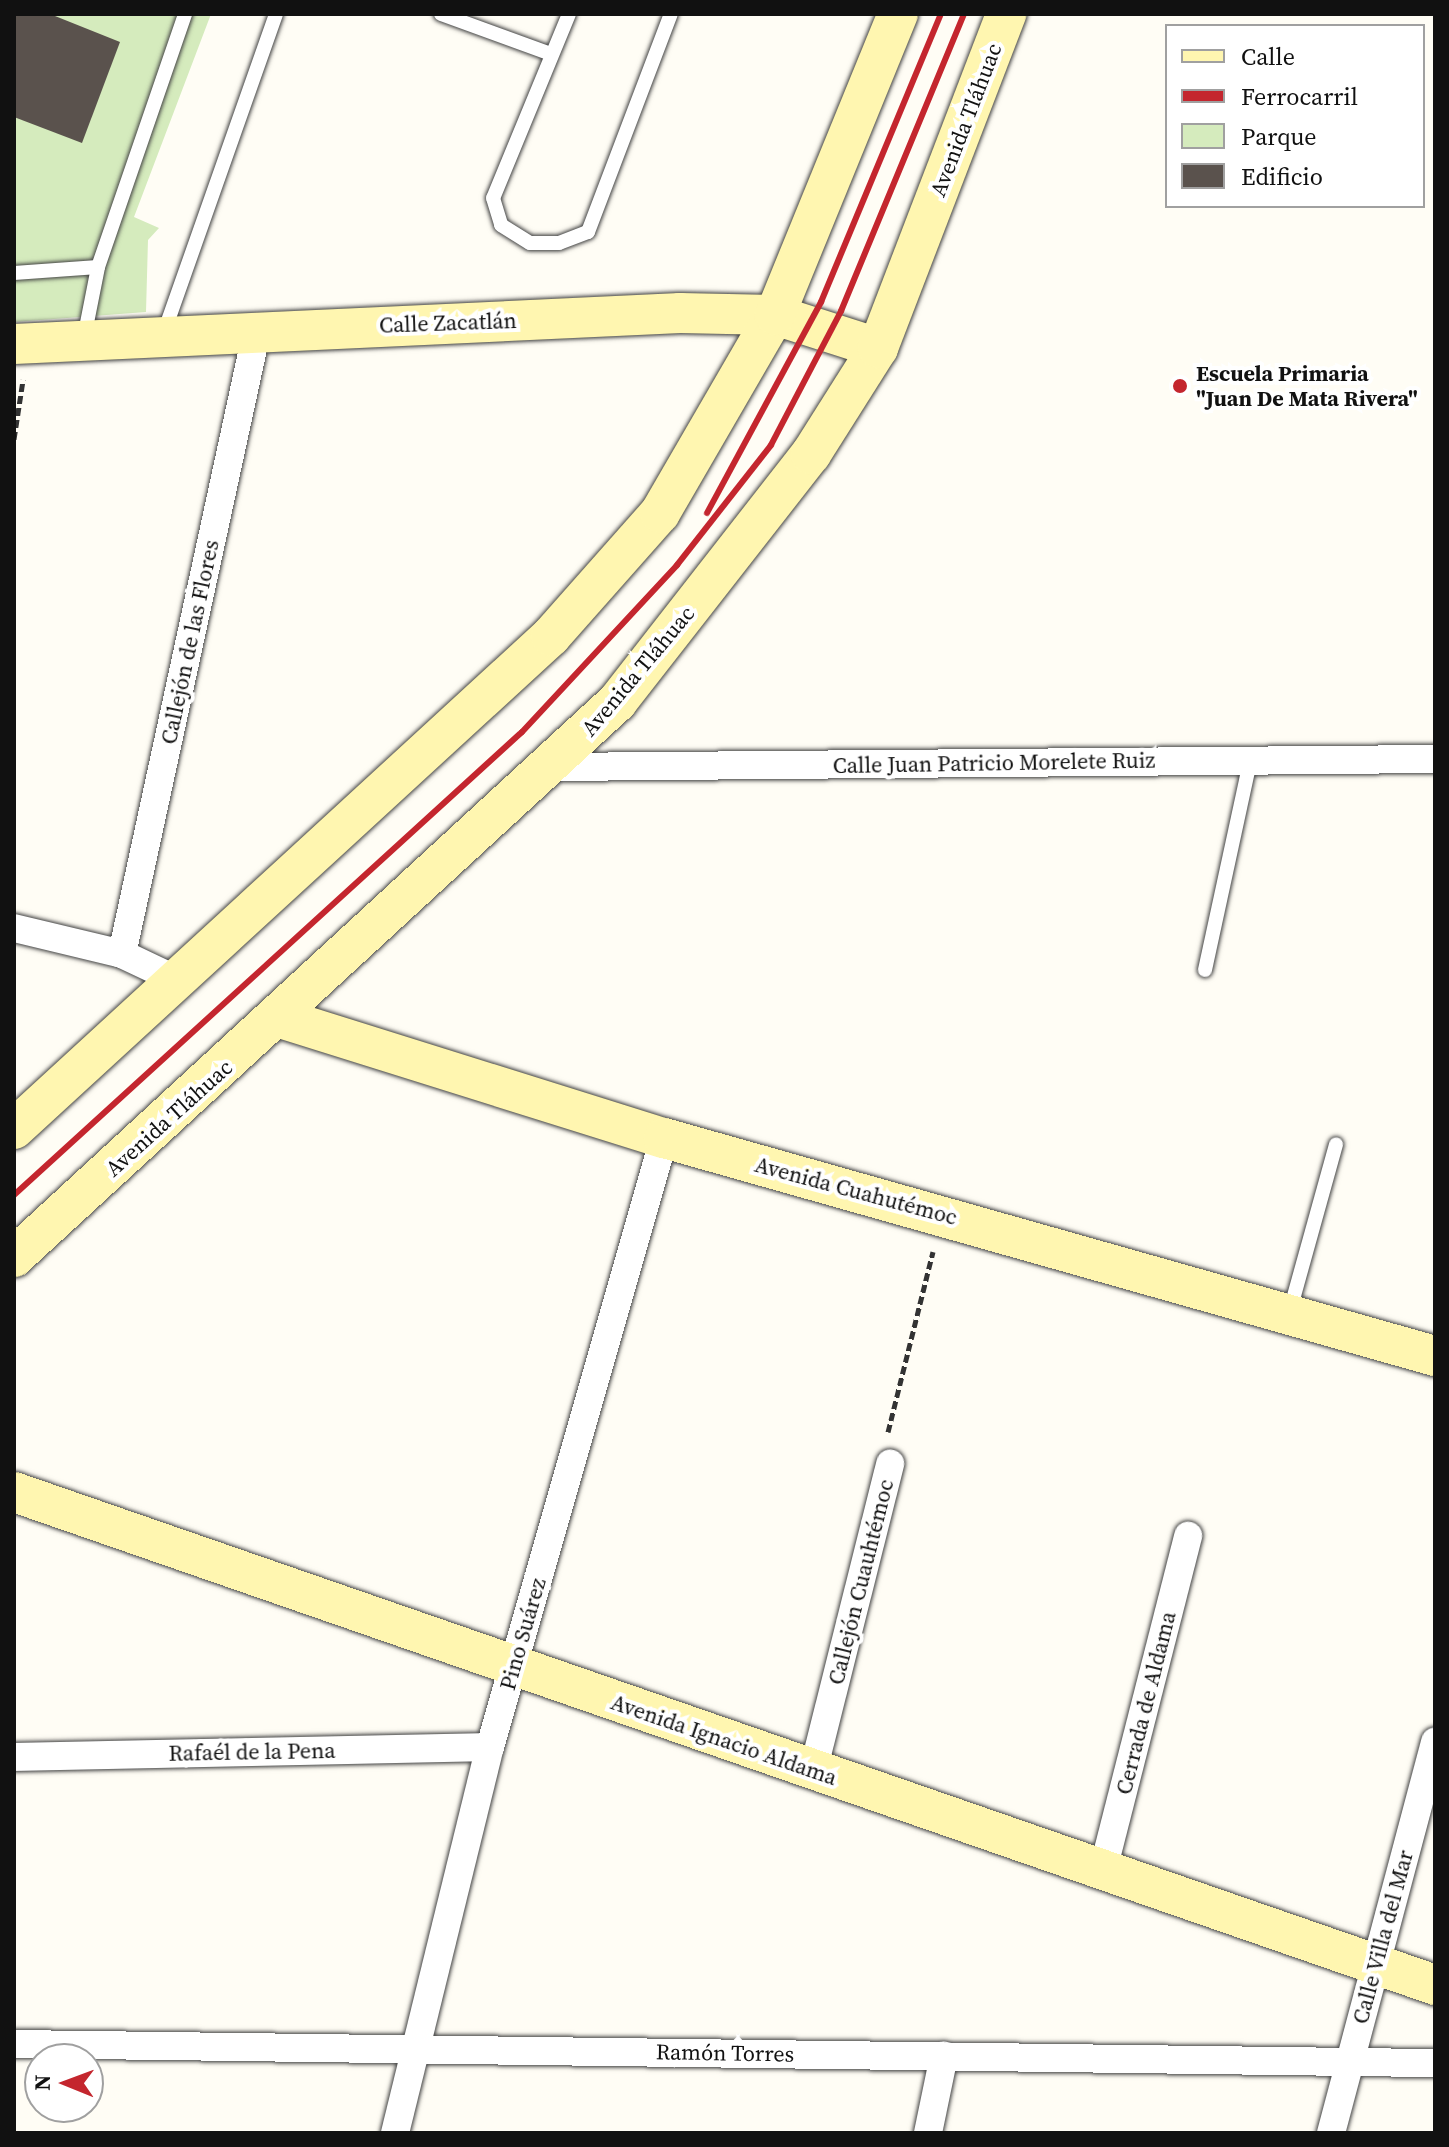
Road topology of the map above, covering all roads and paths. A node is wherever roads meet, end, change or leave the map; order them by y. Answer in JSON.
{"nodes":[{"id":1,"x":185,"y":14,"type":"edge"},
{"id":2,"x":276,"y":14,"type":"edge"},
{"id":3,"x":441,"y":14,"type":"edge"},
{"id":4,"x":569,"y":14,"type":"edge"},
{"id":5,"x":671,"y":14,"type":"edge"},
{"id":6,"x":898,"y":14,"type":"edge"},
{"id":7,"x":1006,"y":14,"type":"edge"},
{"id":8,"x":551,"y":54,"type":"junction"},
{"id":9,"x":98,"y":267,"type":"junction"},
{"id":10,"x":14,"y":273,"type":"edge"},
{"id":11,"x":775,"y":315,"type":"junction"},
{"id":12,"x":257,"y":330,"type":"junction"},
{"id":13,"x":163,"y":335,"type":"junction"},
{"id":14,"x":83,"y":341,"type":"junction"},
{"id":15,"x":21,"y":344,"type":"edge"},
{"id":16,"x":878,"y":348,"type":"junction"},
{"id":17,"x":14,"y":439,"type":"edge"},
{"id":18,"x":1435,"y":759,"type":"edge"},
{"id":19,"x":1250,"y":761,"type":"junction"},
{"id":20,"x":553,"y":767,"type":"junction"},
{"id":21,"x":14,"y":928,"type":"edge"},
{"id":22,"x":122,"y":954,"type":"junction"},
{"id":23,"x":1205,"y":970,"type":"dead end"},
{"id":24,"x":177,"y":980,"type":"junction"},
{"id":25,"x":280,"y":1018,"type":"junction"},
{"id":26,"x":14,"y":1129,"type":"edge"},
{"id":27,"x":664,"y":1138,"type":"junction"},
{"id":28,"x":1336,"y":1144,"type":"dead end"},
{"id":29,"x":942,"y":1214,"type":"junction"},
{"id":30,"x":14,"y":1257,"type":"edge"},
{"id":31,"x":1289,"y":1314,"type":"junction"},
{"id":32,"x":1435,"y":1356,"type":"edge"},
{"id":33,"x":890,"y":1464,"type":"joint"},
{"id":34,"x":14,"y":1492,"type":"edge"},
{"id":35,"x":1188,"y":1536,"type":"dead end"},
{"id":36,"x":513,"y":1667,"type":"junction"},
{"id":37,"x":1435,"y":1742,"type":"edge"},
{"id":38,"x":490,"y":1747,"type":"junction"},
{"id":39,"x":14,"y":1757,"type":"edge"},
{"id":40,"x":813,"y":1771,"type":"junction"},
{"id":41,"x":1103,"y":1870,"type":"junction"},
{"id":42,"x":1377,"y":1966,"type":"junction"},
{"id":43,"x":1435,"y":1985,"type":"edge"},
{"id":44,"x":14,"y":2044,"type":"edge"},
{"id":45,"x":416,"y":2049,"type":"junction"},
{"id":46,"x":944,"y":2056,"type":"junction"},
{"id":47,"x":1348,"y":2062,"type":"junction"},
{"id":48,"x":1435,"y":2063,"type":"edge"},
{"id":49,"x":395,"y":2133,"type":"edge"},
{"id":50,"x":928,"y":2133,"type":"edge"},
{"id":51,"x":1331,"y":2133,"type":"edge"}],
"edges":[{"from":1,"to":9,"type":"lane"},
{"from":2,"to":13,"type":"lane"},
{"from":3,"to":8,"type":"lane"},
{"from":4,"to":8,"type":"lane"},
{"from":5,"to":8,"type":"lane"},
{"from":6,"to":11,"type":"street"},
{"from":7,"to":16,"type":"street","name":"Avenida Tláhuac"},
{"from":9,"to":10,"type":"lane"},
{"from":9,"to":14,"type":"lane"},
{"from":11,"to":12,"type":"street","name":"Calle Zacatlán"},
{"from":11,"to":16,"type":"street","name":"Calle Zacatlán"},
{"from":11,"to":24,"type":"street"},
{"from":12,"to":13,"type":"street","name":"Calle Zacatlán"},
{"from":12,"to":22,"type":"street","name":"Callejón de las Flores"},
{"from":13,"to":14,"type":"street","name":"Calle Zacatlán"},
{"from":14,"to":15,"type":"street","name":"Calle Zacatlán"},
{"from":15,"to":17,"type":"path"},
{"from":16,"to":20,"type":"street","name":"Avenida Tláhuac"},
{"from":18,"to":19,"type":"street","name":"Calle Juan Patricio Morelete Ruiz"},
{"from":19,"to":20,"type":"street","name":"Calle Juan Patricio Morelete Ruiz"},
{"from":19,"to":23,"type":"lane"},
{"from":20,"to":25,"type":"street","name":"Avenida Tláhuac"},
{"from":21,"to":22,"type":"street"},
{"from":22,"to":24,"type":"street"},
{"from":24,"to":26,"type":"street"},
{"from":25,"to":27,"type":"street","name":"Avenida Cuahutémoc"},
{"from":25,"to":30,"type":"street","name":"Avenida Tláhuac"},
{"from":27,"to":29,"type":"street","name":"Avenida Cuahutémoc"},
{"from":27,"to":36,"type":"street","name":"Pino Suárez"},
{"from":28,"to":31,"type":"lane"},
{"from":29,"to":31,"type":"street","name":"Avenida Cuahutémoc"},
{"from":29,"to":33,"type":"path","name":"Callejón Cuauhtémoc"},
{"from":31,"to":32,"type":"street","name":"Avenida Cuahutémoc"},
{"from":33,"to":40,"type":"street","name":"Callejón Cuauhtémoc"},
{"from":34,"to":36,"type":"street","name":"Avenida Ignacio Aldama"},
{"from":35,"to":41,"type":"street","name":"Cerrada de Aldama"},
{"from":36,"to":38,"type":"street","name":"Pino Suárez"},
{"from":36,"to":40,"type":"street","name":"Avenida Ignacio Aldama"},
{"from":37,"to":42,"type":"street","name":"Calle Villa del Mar"},
{"from":38,"to":39,"type":"street","name":"Rafaél de la Pena"},
{"from":38,"to":45,"type":"street","name":"Pino Suárez"},
{"from":40,"to":41,"type":"street","name":"Avenida Ignacio Aldama"},
{"from":41,"to":42,"type":"street","name":"Avenida Ignacio Aldama"},
{"from":42,"to":43,"type":"street","name":"Avenida Ignacio Aldama"},
{"from":42,"to":47,"type":"street","name":"Calle Villa del Mar"},
{"from":44,"to":45,"type":"street","name":"Ramón Torres"},
{"from":45,"to":46,"type":"street","name":"Ramón Torres"},
{"from":45,"to":49,"type":"street","name":"Pino Suárez"},
{"from":46,"to":47,"type":"street","name":"Ramón Torres"},
{"from":46,"to":50,"type":"street"},
{"from":47,"to":48,"type":"street","name":"Ramón Torres"},
{"from":47,"to":51,"type":"street","name":"Calle Villa del Mar"}]}
